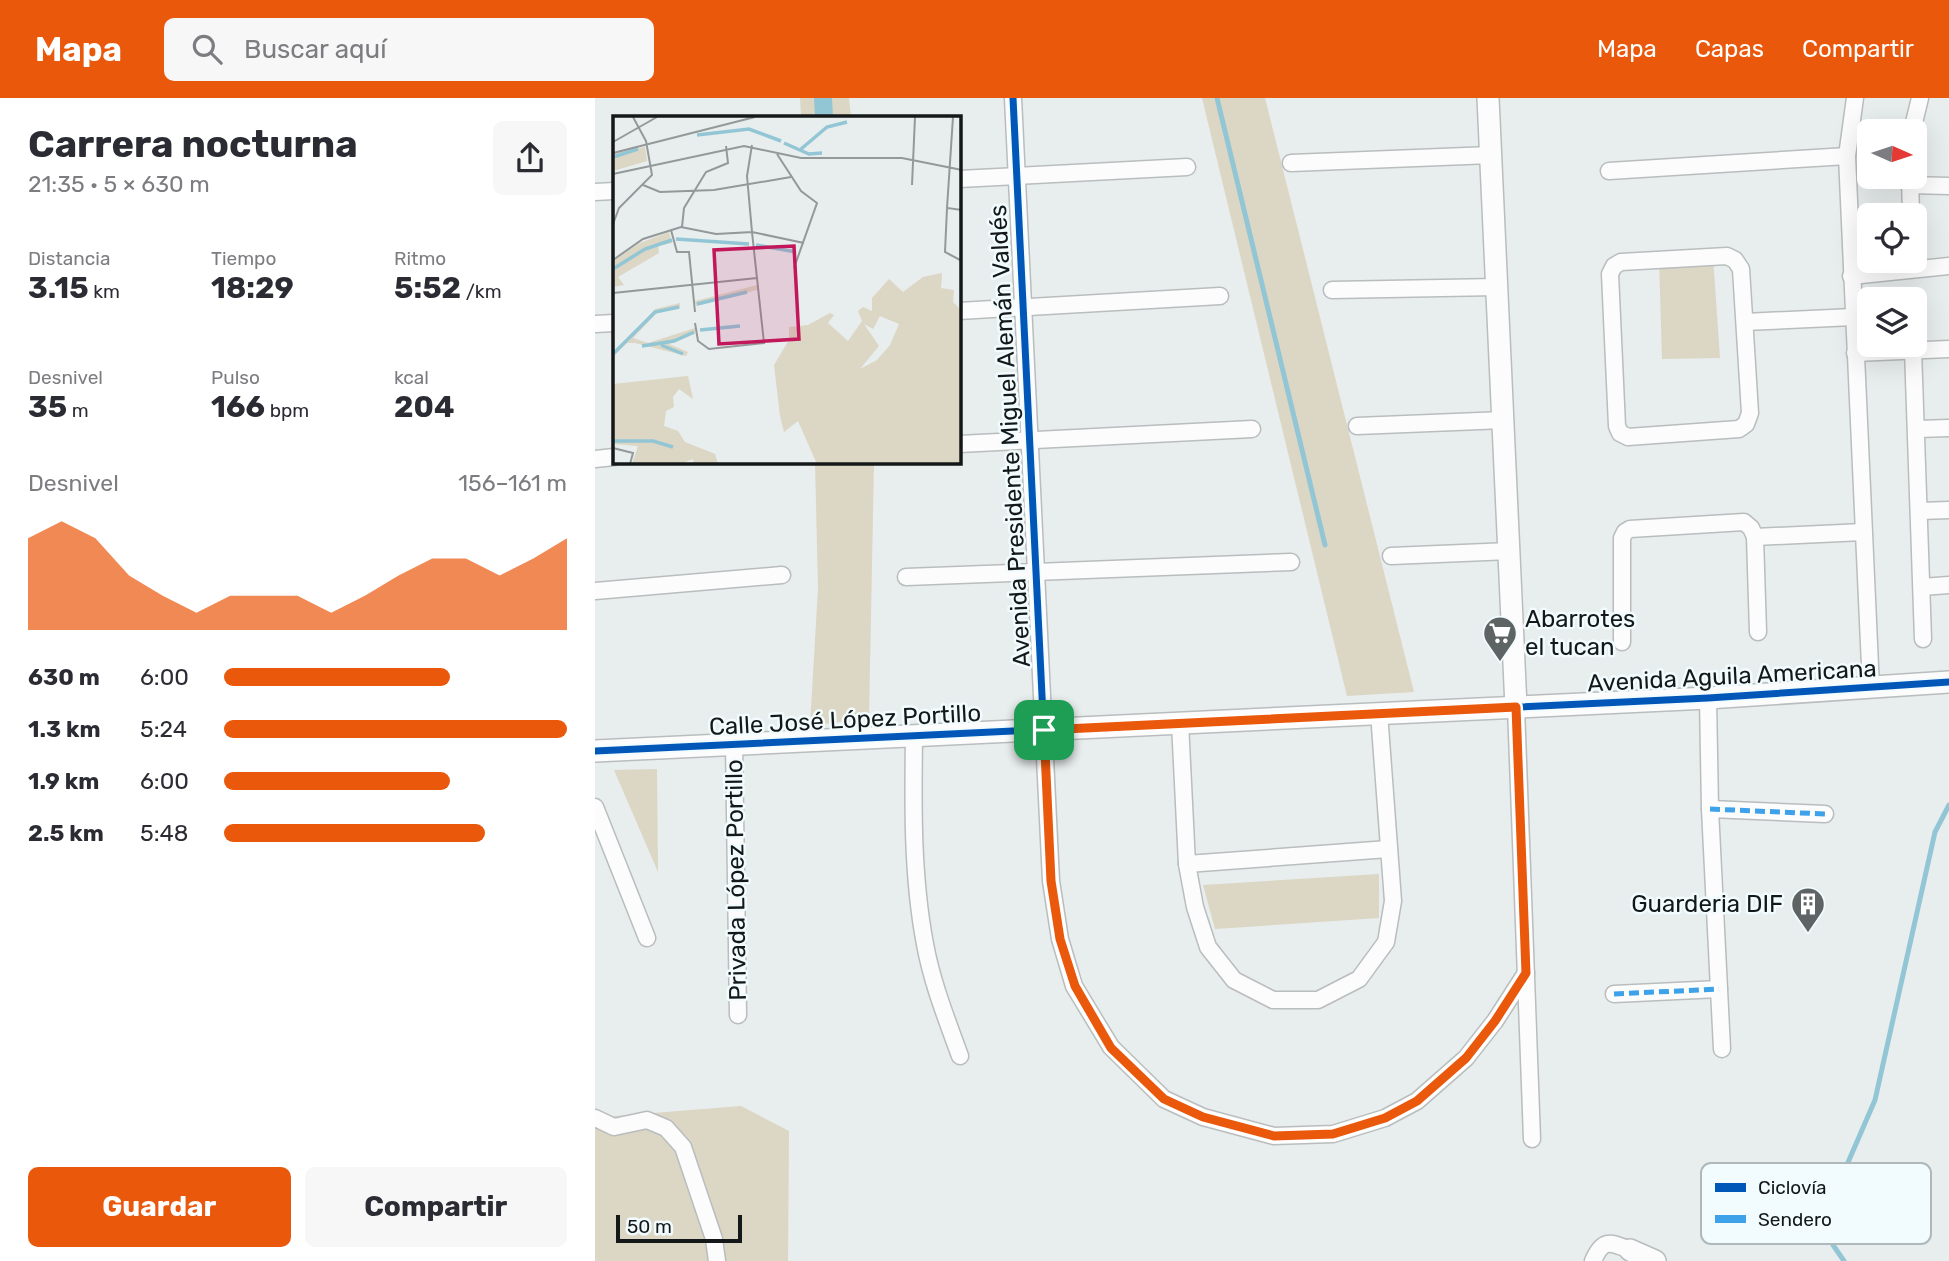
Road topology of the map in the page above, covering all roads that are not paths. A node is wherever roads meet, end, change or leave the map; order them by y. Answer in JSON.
{"nodes":[{"id":1,"x":1013,"y":98,"type":"edge"},
{"id":2,"x":1488,"y":98,"type":"edge"},
{"id":3,"x":1855,"y":98,"type":"edge"},
{"id":4,"x":1920,"y":98,"type":"edge"},
{"id":5,"x":1915,"y":119,"type":"edge"},
{"id":6,"x":1491,"y":155,"type":"junction"},
{"id":7,"x":1847,"y":156,"type":"junction"},
{"id":8,"x":1291,"y":163,"type":"dead end"},
{"id":9,"x":1187,"y":167,"type":"dead end"},
{"id":10,"x":1609,"y":171,"type":"dead end"},
{"id":11,"x":1017,"y":176,"type":"junction"},
{"id":12,"x":961,"y":179,"type":"edge"},
{"id":13,"x":1927,"y":183,"type":"edge"},
{"id":14,"x":1949,"y":186,"type":"edge"},
{"id":15,"x":613,"y":191,"type":"edge"},
{"id":16,"x":595,"y":192,"type":"edge"},
{"id":17,"x":1927,"y":265,"type":"edge"},
{"id":18,"x":1949,"y":266,"type":"edge"},
{"id":19,"x":1868,"y":273,"type":"edge"},
{"id":20,"x":1851,"y":276,"type":"junction"},
{"id":21,"x":1497,"y":287,"type":"junction"},
{"id":22,"x":1332,"y":290,"type":"dead end"},
{"id":23,"x":1220,"y":296,"type":"dead end"},
{"id":24,"x":1023,"y":308,"type":"junction"},
{"id":25,"x":961,"y":311,"type":"edge"},
{"id":26,"x":1853,"y":317,"type":"junction"},
{"id":27,"x":1745,"y":321,"type":"junction"},
{"id":28,"x":613,"y":323,"type":"edge"},
{"id":29,"x":595,"y":324,"type":"edge"},
{"id":30,"x":1949,"y":349,"type":"edge"},
{"id":31,"x":1927,"y":350,"type":"edge"},
{"id":32,"x":1854,"y":353,"type":"junction"},
{"id":33,"x":1857,"y":353,"type":"edge"},
{"id":34,"x":1913,"y":357,"type":"edge"},
{"id":35,"x":1504,"y":420,"type":"junction"},
{"id":36,"x":1357,"y":426,"type":"dead end"},
{"id":37,"x":1949,"y":428,"type":"edge"},
{"id":38,"x":1252,"y":429,"type":"dead end"},
{"id":39,"x":1917,"y":429,"type":"junction"},
{"id":40,"x":1030,"y":441,"type":"junction"},
{"id":41,"x":961,"y":444,"type":"edge"},
{"id":42,"x":613,"y":457,"type":"edge"},
{"id":43,"x":595,"y":458,"type":"edge"},
{"id":44,"x":1949,"y":510,"type":"edge"},
{"id":45,"x":1920,"y":511,"type":"junction"},
{"id":46,"x":1863,"y":532,"type":"junction"},
{"id":47,"x":1755,"y":537,"type":"junction"},
{"id":48,"x":1510,"y":551,"type":"junction"},
{"id":49,"x":1391,"y":555,"type":"dead end"},
{"id":50,"x":1291,"y":562,"type":"dead end"},
{"id":51,"x":1036,"y":572,"type":"junction"},
{"id":52,"x":782,"y":575,"type":"dead end"},
{"id":53,"x":906,"y":577,"type":"dead end"},
{"id":54,"x":1949,"y":585,"type":"edge"},
{"id":55,"x":1922,"y":587,"type":"junction"},
{"id":56,"x":595,"y":591,"type":"edge"},
{"id":57,"x":1758,"y":632,"type":"dead end"},
{"id":58,"x":1923,"y":639,"type":"dead end"},
{"id":59,"x":1622,"y":642,"type":"dead end"},
{"id":60,"x":1949,"y":682,"type":"edge"},
{"id":61,"x":1871,"y":688,"type":"junction"},
{"id":62,"x":1708,"y":698,"type":"junction"},
{"id":63,"x":1516,"y":707,"type":"junction"},
{"id":64,"x":1380,"y":713,"type":"junction"},
{"id":65,"x":1180,"y":723,"type":"junction"},
{"id":66,"x":1044,"y":730,"type":"junction"},
{"id":67,"x":914,"y":736,"type":"junction"},
{"id":68,"x":734,"y":744,"type":"junction"},
{"id":69,"x":595,"y":751,"type":"edge"},
{"id":70,"x":595,"y":807,"type":"edge"},
{"id":71,"x":1710,"y":809,"type":"junction"},
{"id":72,"x":1825,"y":814,"type":"dead end"},
{"id":73,"x":1388,"y":849,"type":"junction"},
{"id":74,"x":1187,"y":864,"type":"junction"},
{"id":75,"x":647,"y":938,"type":"dead end"},
{"id":76,"x":1526,"y":973,"type":"junction"},
{"id":77,"x":1719,"y":989,"type":"junction"},
{"id":78,"x":1614,"y":994,"type":"dead end"},
{"id":79,"x":738,"y":1015,"type":"dead end"},
{"id":80,"x":1722,"y":1049,"type":"dead end"},
{"id":81,"x":960,"y":1056,"type":"dead end"},
{"id":82,"x":595,"y":1118,"type":"edge"},
{"id":83,"x":1532,"y":1139,"type":"dead end"},
{"id":84,"x":1630,"y":1250,"type":"joint"},
{"id":85,"x":717,"y":1261,"type":"edge"},
{"id":86,"x":1593,"y":1261,"type":"edge"},
{"id":87,"x":1655,"y":1261,"type":"edge"}],
"edges":[{"from":1,"to":11,"type":"street","name":"Avenida Presidente Miguel Alemán Valdés"},
{"from":2,"to":6,"type":"street"},
{"from":3,"to":7,"type":"street"},
{"from":4,"to":5,"type":"street"},
{"from":6,"to":8,"type":"street"},
{"from":6,"to":21,"type":"street"},
{"from":7,"to":10,"type":"street"},
{"from":7,"to":20,"type":"street"},
{"from":9,"to":11,"type":"street"},
{"from":11,"to":12,"type":"street"},
{"from":11,"to":24,"type":"street","name":"Avenida Presidente Miguel Alemán Valdés"},
{"from":13,"to":14,"type":"street"},
{"from":15,"to":16,"type":"street"},
{"from":17,"to":18,"type":"street"},
{"from":19,"to":20,"type":"street"},
{"from":20,"to":26,"type":"street"},
{"from":21,"to":22,"type":"street"},
{"from":21,"to":35,"type":"street"},
{"from":23,"to":24,"type":"street"},
{"from":24,"to":25,"type":"street"},
{"from":24,"to":40,"type":"street","name":"Avenida Presidente Miguel Alemán Valdés"},
{"from":26,"to":27,"type":"street"},
{"from":26,"to":32,"type":"street"},
{"from":27,"to":27,"type":"street"},
{"from":28,"to":29,"type":"street"},
{"from":30,"to":31,"type":"street"},
{"from":32,"to":33,"type":"street"},
{"from":32,"to":46,"type":"street"},
{"from":34,"to":39,"type":"street"},
{"from":35,"to":36,"type":"street"},
{"from":35,"to":48,"type":"street"},
{"from":37,"to":39,"type":"street"},
{"from":38,"to":40,"type":"street"},
{"from":39,"to":45,"type":"street"},
{"from":40,"to":41,"type":"street"},
{"from":40,"to":51,"type":"street","name":"Avenida Presidente Miguel Alemán Valdés"},
{"from":42,"to":43,"type":"street"},
{"from":44,"to":45,"type":"street"},
{"from":45,"to":55,"type":"street"},
{"from":46,"to":47,"type":"street"},
{"from":46,"to":61,"type":"street"},
{"from":47,"to":57,"type":"street"},
{"from":47,"to":59,"type":"street"},
{"from":48,"to":49,"type":"street"},
{"from":48,"to":63,"type":"street"},
{"from":50,"to":51,"type":"street"},
{"from":51,"to":53,"type":"street"},
{"from":51,"to":66,"type":"street","name":"Avenida Presidente Miguel Alemán Valdés"},
{"from":52,"to":56,"type":"street"},
{"from":54,"to":55,"type":"street"},
{"from":55,"to":58,"type":"street"},
{"from":60,"to":61,"type":"street","name":"Avenida Aguila Americana"},
{"from":61,"to":62,"type":"street","name":"Avenida Aguila Americana"},
{"from":62,"to":63,"type":"street","name":"Avenida Aguila Americana"},
{"from":62,"to":71,"type":"street"},
{"from":63,"to":64,"type":"street","name":"Calle José López Portillo"},
{"from":63,"to":76,"type":"street"},
{"from":64,"to":65,"type":"street","name":"Calle José López Portillo"},
{"from":64,"to":73,"type":"street"},
{"from":65,"to":66,"type":"street","name":"Calle José López Portillo"},
{"from":65,"to":74,"type":"street"},
{"from":66,"to":67,"type":"street","name":"Calle José López Portillo"},
{"from":66,"to":76,"type":"street","name":"Avenida Presidente Miguel Alemán Valdés"},
{"from":67,"to":68,"type":"street","name":"Calle José López Portillo"},
{"from":67,"to":81,"type":"street"},
{"from":68,"to":69,"type":"street","name":"Calle José López Portillo"},
{"from":68,"to":79,"type":"street","name":"Privada López Portillo"},
{"from":70,"to":75,"type":"street"},
{"from":71,"to":72,"type":"street"},
{"from":71,"to":77,"type":"street"},
{"from":73,"to":74,"type":"street"},
{"from":73,"to":74,"type":"street"},
{"from":76,"to":83,"type":"street"},
{"from":77,"to":78,"type":"street"},
{"from":77,"to":80,"type":"street"},
{"from":82,"to":85,"type":"street"},
{"from":84,"to":86,"type":"street"},
{"from":84,"to":87,"type":"street"}]}
